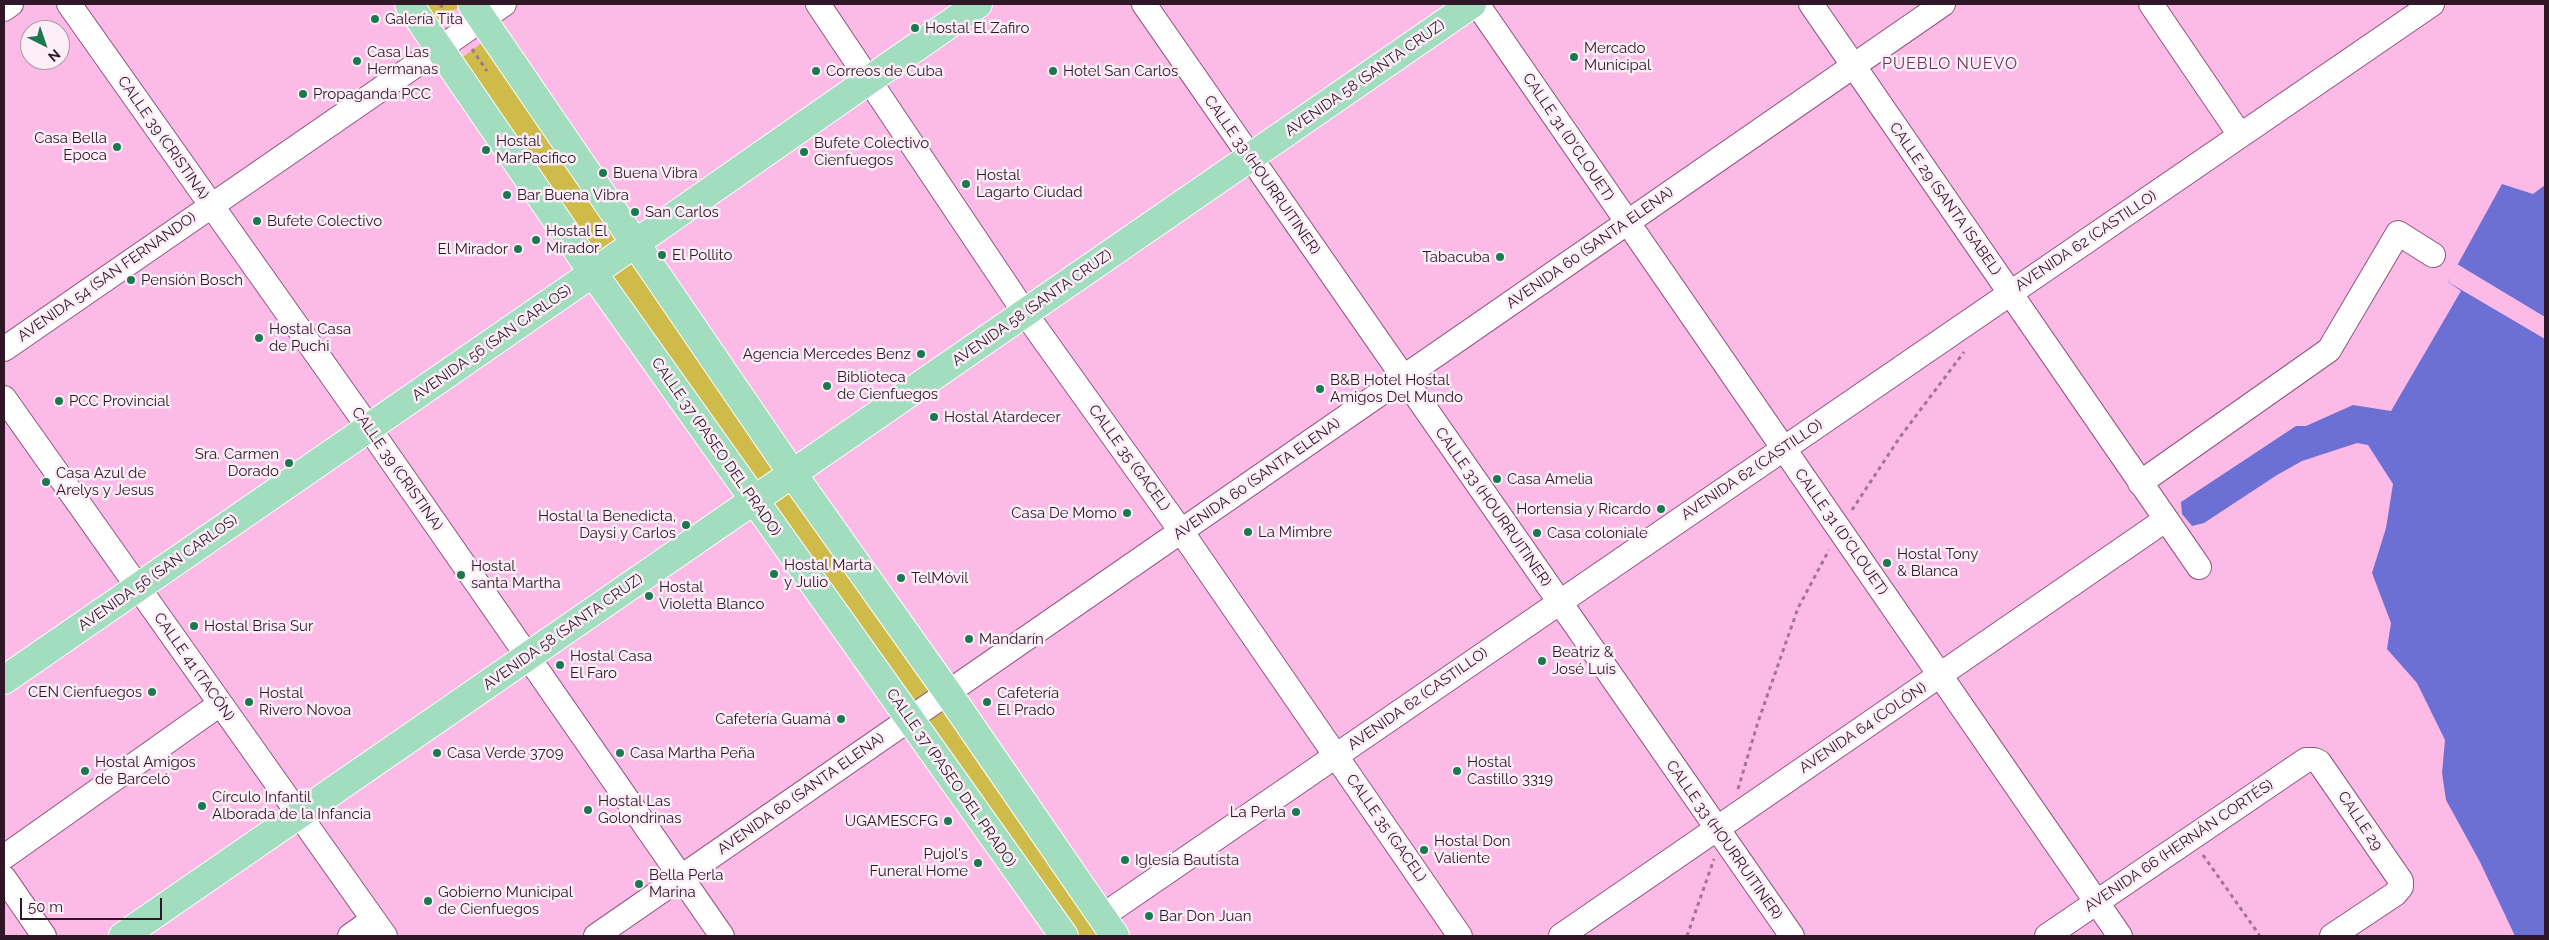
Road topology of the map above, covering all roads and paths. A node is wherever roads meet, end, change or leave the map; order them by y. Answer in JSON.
{"nodes":[{"id":1,"x":11,"y":4,"type":"edge"},
{"id":2,"x":69,"y":4,"type":"edge"},
{"id":3,"x":409,"y":4,"type":"edge"},
{"id":4,"x":818,"y":4,"type":"edge"},
{"id":5,"x":978,"y":4,"type":"edge"},
{"id":6,"x":1144,"y":4,"type":"edge"},
{"id":7,"x":1472,"y":4,"type":"edge"},
{"id":8,"x":1477,"y":4,"type":"edge"},
{"id":9,"x":1811,"y":4,"type":"edge"},
{"id":10,"x":1943,"y":4,"type":"edge"},
{"id":11,"x":2151,"y":4,"type":"edge"},
{"id":12,"x":2432,"y":4,"type":"edge"},
{"id":13,"x":4,"y":9,"type":"edge"},
{"id":14,"x":486,"y":9,"type":"edge"},
{"id":15,"x":439,"y":48,"type":"junction"},
{"id":16,"x":1853,"y":66,"type":"junction"},
{"id":17,"x":870,"y":78,"type":"junction"},
{"id":18,"x":2240,"y":135,"type":"junction"},
{"id":19,"x":1250,"y":157,"type":"junction"},
{"id":20,"x":210,"y":206,"type":"junction"},
{"id":21,"x":1627,"y":223,"type":"junction"},
{"id":22,"x":636,"y":243,"type":"junction"},
{"id":23,"x":2434,"y":255,"type":"dead end"},
{"id":24,"x":593,"y":273,"type":"junction"},
{"id":25,"x":2010,"y":293,"type":"junction"},
{"id":26,"x":1025,"y":313,"type":"junction"},
{"id":27,"x":1970,"y":344,"type":"dead end"},
{"id":28,"x":4,"y":349,"type":"edge"},
{"id":29,"x":1403,"y":378,"type":"junction"},
{"id":30,"x":4,"y":398,"type":"edge"},
{"id":31,"x":369,"y":428,"type":"junction"},
{"id":32,"x":1783,"y":449,"type":"junction"},
{"id":33,"x":792,"y":473,"type":"junction"},
{"id":34,"x":2140,"y":483,"type":"junction"},
{"id":35,"x":753,"y":500,"type":"junction"},
{"id":36,"x":2165,"y":520,"type":"junction"},
{"id":37,"x":1840,"y":529,"type":"junction"},
{"id":38,"x":1181,"y":531,"type":"junction"},
{"id":39,"x":2199,"y":567,"type":"dead end"},
{"id":40,"x":138,"y":587,"type":"junction"},
{"id":41,"x":1559,"y":603,"type":"junction"},
{"id":42,"x":527,"y":657,"type":"junction"},
{"id":43,"x":1940,"y":676,"type":"junction"},
{"id":44,"x":4,"y":680,"type":"edge"},
{"id":45,"x":948,"y":693,"type":"junction"},
{"id":46,"x":220,"y":704,"type":"junction"},
{"id":47,"x":909,"y":719,"type":"junction"},
{"id":48,"x":1336,"y":756,"type":"junction"},
{"id":49,"x":2314,"y":760,"type":"joint"},
{"id":50,"x":298,"y":815,"type":"junction"},
{"id":51,"x":1722,"y":830,"type":"junction"},
{"id":52,"x":2190,"y":837,"type":"junction"},
{"id":53,"x":4,"y":857,"type":"edge"},
{"id":54,"x":682,"y":877,"type":"junction"},
{"id":55,"x":4,"y":878,"type":"edge"},
{"id":56,"x":2096,"y":902,"type":"junction"},
{"id":57,"x":1108,"y":927,"type":"edge"},
{"id":58,"x":379,"y":928,"type":"edge"},
{"id":59,"x":44,"y":936,"type":"edge"},
{"id":60,"x":122,"y":936,"type":"edge"},
{"id":61,"x":350,"y":936,"type":"edge"},
{"id":62,"x":596,"y":936,"type":"edge"},
{"id":63,"x":722,"y":936,"type":"edge"},
{"id":64,"x":1064,"y":936,"type":"edge"},
{"id":65,"x":1073,"y":936,"type":"edge"},
{"id":66,"x":1460,"y":936,"type":"edge"},
{"id":67,"x":1561,"y":936,"type":"edge"},
{"id":68,"x":1687,"y":936,"type":"edge"},
{"id":69,"x":1792,"y":936,"type":"edge"},
{"id":70,"x":2047,"y":936,"type":"edge"},
{"id":71,"x":2120,"y":936,"type":"edge"},
{"id":72,"x":2260,"y":936,"type":"edge"},
{"id":73,"x":2332,"y":936,"type":"edge"}],
"edges":[{"from":1,"to":13,"type":"street"},
{"from":2,"to":20,"type":"street","name":"CALLE 39 (CRISTINA)"},
{"from":3,"to":15,"type":"main road","name":"CALLE 37 (PASEO DEL PRADO)"},
{"from":4,"to":17,"type":"street","name":"CALLE 35 (GACEL)"},
{"from":5,"to":17,"type":"main road","name":"AVENIDA 56 (SAN CARLOS)"},
{"from":6,"to":19,"type":"street","name":"CALLE 33 (HOURRUITINER)"},
{"from":7,"to":19,"type":"main road","name":"AVENIDA 58 (SANTA CRUZ)"},
{"from":8,"to":21,"type":"street","name":"CALLE 31 (D'CLOUET)"},
{"from":9,"to":16,"type":"street","name":"CALLE 29 (SANTA ISABEL)"},
{"from":10,"to":16,"type":"street","name":"AVENIDA 60 (SANTA ELENA)"},
{"from":11,"to":18,"type":"street"},
{"from":12,"to":18,"type":"street","name":"AVENIDA 62 (CASTILLO)"},
{"from":14,"to":15,"type":"street","name":"AVENIDA 54 (SAN FERNANDO)"},
{"from":14,"to":22,"type":"main road"},
{"from":15,"to":20,"type":"street","name":"AVENIDA 54 (SAN FERNANDO)"},
{"from":15,"to":24,"type":"main road","name":"CALLE 37 (PASEO DEL PRADO)"},
{"from":16,"to":21,"type":"street","name":"AVENIDA 60 (SANTA ELENA)"},
{"from":16,"to":25,"type":"street","name":"CALLE 29 (SANTA ISABEL)"},
{"from":17,"to":22,"type":"main road","name":"AVENIDA 56 (SAN CARLOS)"},
{"from":17,"to":26,"type":"street","name":"CALLE 35 (GACEL)"},
{"from":18,"to":25,"type":"street","name":"AVENIDA 62 (CASTILLO)"},
{"from":19,"to":26,"type":"main road","name":"AVENIDA 58 (SANTA CRUZ)"},
{"from":19,"to":29,"type":"street","name":"CALLE 33 (HOURRUITINER)"},
{"from":20,"to":28,"type":"street","name":"AVENIDA 54 (SAN FERNANDO)"},
{"from":20,"to":31,"type":"street","name":"CALLE 39 (CRISTINA)"},
{"from":21,"to":29,"type":"street","name":"AVENIDA 60 (SANTA ELENA)"},
{"from":21,"to":32,"type":"street","name":"CALLE 31 (D'CLOUET)"},
{"from":22,"to":24,"type":"main road","name":"AVENIDA 56 (SAN CARLOS)"},
{"from":22,"to":33,"type":"main road"},
{"from":23,"to":34,"type":"street"},
{"from":24,"to":31,"type":"main road","name":"AVENIDA 56 (SAN CARLOS)"},
{"from":24,"to":35,"type":"main road","name":"CALLE 37 (PASEO DEL PRADO)"},
{"from":25,"to":32,"type":"street","name":"AVENIDA 62 (CASTILLO)"},
{"from":25,"to":34,"type":"street","name":"CALLE 29 (SANTA ISABEL)"},
{"from":26,"to":33,"type":"main road","name":"AVENIDA 58 (SANTA CRUZ)"},
{"from":26,"to":38,"type":"street","name":"CALLE 35 (GACEL)"},
{"from":27,"to":37,"type":"path"},
{"from":29,"to":38,"type":"street","name":"AVENIDA 60 (SANTA ELENA)"},
{"from":29,"to":41,"type":"street","name":"CALLE 33 (HOURRUITINER)"},
{"from":30,"to":40,"type":"street","name":"CALLE 41 (TACÓN)"},
{"from":31,"to":40,"type":"main road","name":"AVENIDA 56 (SAN CARLOS)"},
{"from":31,"to":42,"type":"street","name":"CALLE 39 (CRISTINA)"},
{"from":32,"to":37,"type":"street","name":"CALLE 31 (D'CLOUET)"},
{"from":32,"to":41,"type":"street","name":"AVENIDA 62 (CASTILLO)"},
{"from":33,"to":35,"type":"main road","name":"AVENIDA 58 (SANTA CRUZ)"},
{"from":33,"to":45,"type":"main road"},
{"from":34,"to":36,"type":"street","name":"CALLE 29 (SANTA ISABEL)"},
{"from":35,"to":42,"type":"main road","name":"AVENIDA 58 (SANTA CRUZ)"},
{"from":35,"to":47,"type":"main road","name":"CALLE 37 (PASEO DEL PRADO)"},
{"from":36,"to":39,"type":"street","name":"CALLE 29 (SANTA ISABEL)"},
{"from":36,"to":43,"type":"street","name":"AVENIDA 64 (COLÓN)"},
{"from":37,"to":43,"type":"street","name":"CALLE 31 (D'CLOUET)"},
{"from":37,"to":51,"type":"path"},
{"from":38,"to":45,"type":"street","name":"AVENIDA 60 (SANTA ELENA)"},
{"from":38,"to":48,"type":"street","name":"CALLE 35 (GACEL)"},
{"from":40,"to":44,"type":"main road","name":"AVENIDA 56 (SAN CARLOS)"},
{"from":40,"to":46,"type":"street","name":"CALLE 41 (TACÓN)"},
{"from":41,"to":48,"type":"street","name":"AVENIDA 62 (CASTILLO)"},
{"from":41,"to":51,"type":"street","name":"CALLE 33 (HOURRUITINER)"},
{"from":42,"to":50,"type":"main road","name":"AVENIDA 58 (SANTA CRUZ)"},
{"from":42,"to":54,"type":"street","name":"CALLE 39 (CRISTINA)"},
{"from":43,"to":51,"type":"street","name":"AVENIDA 64 (COLÓN)"},
{"from":43,"to":56,"type":"street","name":"CALLE 31 (D'CLOUET)"},
{"from":45,"to":47,"type":"street","name":"AVENIDA 60 (SANTA ELENA)"},
{"from":45,"to":57,"type":"main road"},
{"from":46,"to":50,"type":"street","name":"CALLE 41 (TACÓN)"},
{"from":46,"to":53,"type":"street"},
{"from":47,"to":54,"type":"street","name":"AVENIDA 60 (SANTA ELENA)"},
{"from":47,"to":64,"type":"main road","name":"CALLE 37 (PASEO DEL PRADO)"},
{"from":48,"to":57,"type":"street","name":"AVENIDA 62 (CASTILLO)"},
{"from":48,"to":66,"type":"street","name":"CALLE 35 (GACEL)"},
{"from":49,"to":52,"type":"street","name":"AVENIDA 66 (HERNÁN CORTÉS)"},
{"from":49,"to":73,"type":"street","name":"CALLE 29"},
{"from":50,"to":58,"type":"street","name":"CALLE 41 (TACÓN)"},
{"from":50,"to":60,"type":"main road","name":"AVENIDA 58 (SANTA CRUZ)"},
{"from":51,"to":67,"type":"street","name":"AVENIDA 64 (COLÓN)"},
{"from":51,"to":68,"type":"path"},
{"from":51,"to":69,"type":"street","name":"CALLE 33 (HOURRUITINER)"},
{"from":52,"to":56,"type":"street","name":"AVENIDA 66 (HERNÁN CORTÉS)"},
{"from":52,"to":72,"type":"path"},
{"from":54,"to":62,"type":"street","name":"AVENIDA 60 (SANTA ELENA)"},
{"from":54,"to":63,"type":"street","name":"CALLE 39 (CRISTINA)"},
{"from":55,"to":59,"type":"street"},
{"from":56,"to":70,"type":"street","name":"AVENIDA 66 (HERNÁN CORTÉS)"},
{"from":56,"to":71,"type":"street","name":"CALLE 31 (D'CLOUET)"},
{"from":57,"to":65,"type":"main road","name":"AVENIDA 62 (CASTILLO)"},
{"from":58,"to":61,"type":"street"}]}
